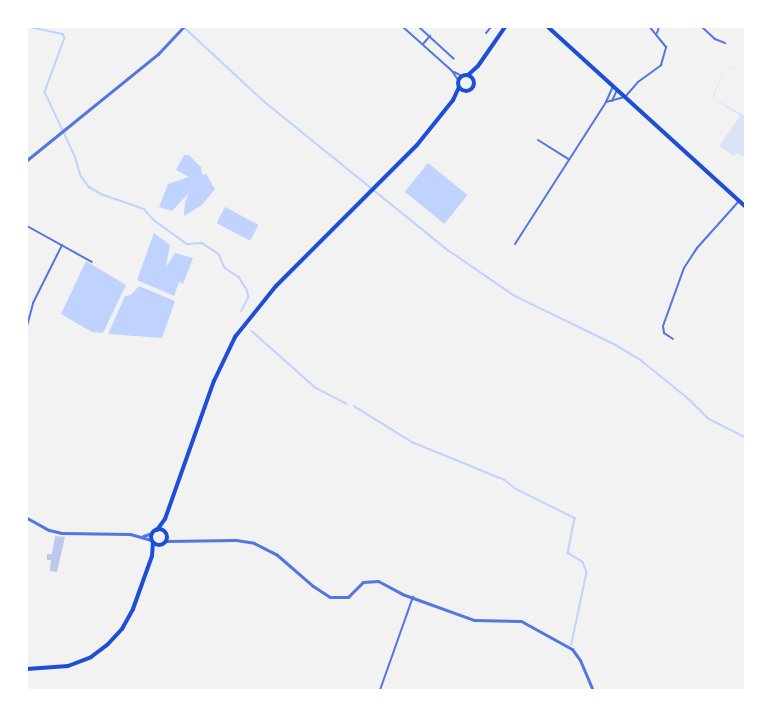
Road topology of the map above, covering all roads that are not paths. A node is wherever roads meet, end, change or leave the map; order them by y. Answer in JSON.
{"nodes":[{"id":1,"x":403,"y":27,"type":"edge"},
{"id":2,"x":419,"y":27,"type":"edge"},
{"id":3,"x":491,"y":27,"type":"edge"},
{"id":4,"x":548,"y":27,"type":"edge"},
{"id":5,"x":651,"y":27,"type":"edge"},
{"id":6,"x":659,"y":27,"type":"edge"},
{"id":7,"x":702,"y":27,"type":"edge"},
{"id":8,"x":182,"y":28,"type":"edge"},
{"id":9,"x":506,"y":28,"type":"edge"},
{"id":10,"x":486,"y":33,"type":"dead end"},
{"id":11,"x":657,"y":33,"type":"junction"},
{"id":12,"x":430,"y":36,"type":"junction"},
{"id":13,"x":725,"y":43,"type":"dead end"},
{"id":14,"x":423,"y":44,"type":"junction"},
{"id":15,"x":454,"y":59,"type":"dead end"},
{"id":16,"x":478,"y":66,"type":"junction"},
{"id":17,"x":452,"y":71,"type":"junction"},
{"id":18,"x":468,"y":75,"type":"junction"},
{"id":19,"x":462,"y":76,"type":"junction"},
{"id":20,"x":458,"y":80,"type":"junction"},
{"id":21,"x":474,"y":80,"type":"junction"},
{"id":22,"x":613,"y":86,"type":"junction"},
{"id":23,"x":459,"y":87,"type":"junction"},
{"id":24,"x":617,"y":90,"type":"junction"},
{"id":25,"x":465,"y":91,"type":"junction"},
{"id":26,"x":625,"y":97,"type":"junction"},
{"id":27,"x":453,"y":100,"type":"junction"},
{"id":28,"x":612,"y":101,"type":"junction"},
{"id":29,"x":606,"y":102,"type":"junction"},
{"id":30,"x":538,"y":140,"type":"dead end"},
{"id":31,"x":27,"y":159,"type":"edge"},
{"id":32,"x":569,"y":159,"type":"junction"},
{"id":33,"x":739,"y":201,"type":"junction"},
{"id":34,"x":745,"y":206,"type":"edge"},
{"id":35,"x":27,"y":226,"type":"edge"},
{"id":36,"x":515,"y":244,"type":"dead end"},
{"id":37,"x":62,"y":245,"type":"junction"},
{"id":38,"x":92,"y":262,"type":"dead end"},
{"id":39,"x":27,"y":326,"type":"edge"},
{"id":40,"x":673,"y":339,"type":"dead end"},
{"id":41,"x":27,"y":518,"type":"edge"},
{"id":42,"x":165,"y":519,"type":"junction"},
{"id":43,"x":157,"y":530,"type":"junction"},
{"id":44,"x":152,"y":533,"type":"junction"},
{"id":45,"x":142,"y":536,"type":"junction"},
{"id":46,"x":165,"y":536,"type":"junction"},
{"id":47,"x":152,"y":542,"type":"junction"},
{"id":48,"x":160,"y":545,"type":"junction"},
{"id":49,"x":152,"y":556,"type":"junction"},
{"id":50,"x":413,"y":597,"type":"junction"},
{"id":51,"x":27,"y":669,"type":"edge"},
{"id":52,"x":380,"y":690,"type":"edge"},
{"id":53,"x":593,"y":690,"type":"edge"}],
"edges":[{"from":1,"to":14,"type":"street"},
{"from":2,"to":12,"type":"street"},
{"from":3,"to":10,"type":"street"},
{"from":4,"to":22,"type":"main road"},
{"from":5,"to":11,"type":"street"},
{"from":6,"to":11,"type":"street"},
{"from":7,"to":13,"type":"street"},
{"from":8,"to":31,"type":"street"},
{"from":9,"to":16,"type":"main road"},
{"from":11,"to":26,"type":"street"},
{"from":12,"to":14,"type":"street"},
{"from":12,"to":15,"type":"street"},
{"from":14,"to":17,"type":"street"},
{"from":16,"to":18,"type":"main road"},
{"from":16,"to":21,"type":"main road"},
{"from":17,"to":19,"type":"street"},
{"from":17,"to":20,"type":"street"},
{"from":18,"to":19,"type":"main road"},
{"from":18,"to":21,"type":"main road"},
{"from":19,"to":20,"type":"main road"},
{"from":20,"to":23,"type":"main road"},
{"from":21,"to":25,"type":"main road"},
{"from":22,"to":24,"type":"main road"},
{"from":22,"to":29,"type":"street"},
{"from":23,"to":25,"type":"main road"},
{"from":23,"to":27,"type":"main road"},
{"from":24,"to":26,"type":"main road"},
{"from":24,"to":28,"type":"street"},
{"from":25,"to":27,"type":"main road"},
{"from":26,"to":28,"type":"street"},
{"from":26,"to":33,"type":"main road"},
{"from":27,"to":42,"type":"main road"},
{"from":28,"to":29,"type":"street"},
{"from":29,"to":32,"type":"street"},
{"from":30,"to":32,"type":"street"},
{"from":32,"to":36,"type":"street"},
{"from":33,"to":34,"type":"main road"},
{"from":33,"to":40,"type":"street"},
{"from":35,"to":37,"type":"street"},
{"from":37,"to":38,"type":"street"},
{"from":37,"to":39,"type":"street"},
{"from":41,"to":45,"type":"street"},
{"from":42,"to":43,"type":"main road"},
{"from":42,"to":46,"type":"main road"},
{"from":43,"to":44,"type":"main road"},
{"from":43,"to":46,"type":"main road"},
{"from":44,"to":45,"type":"street"},
{"from":44,"to":47,"type":"main road"},
{"from":45,"to":47,"type":"street"},
{"from":46,"to":48,"type":"main road"},
{"from":46,"to":50,"type":"street"},
{"from":47,"to":48,"type":"main road"},
{"from":47,"to":49,"type":"main road"},
{"from":48,"to":49,"type":"main road"},
{"from":49,"to":51,"type":"main road"},
{"from":50,"to":52,"type":"street"},
{"from":50,"to":53,"type":"street"}]}
